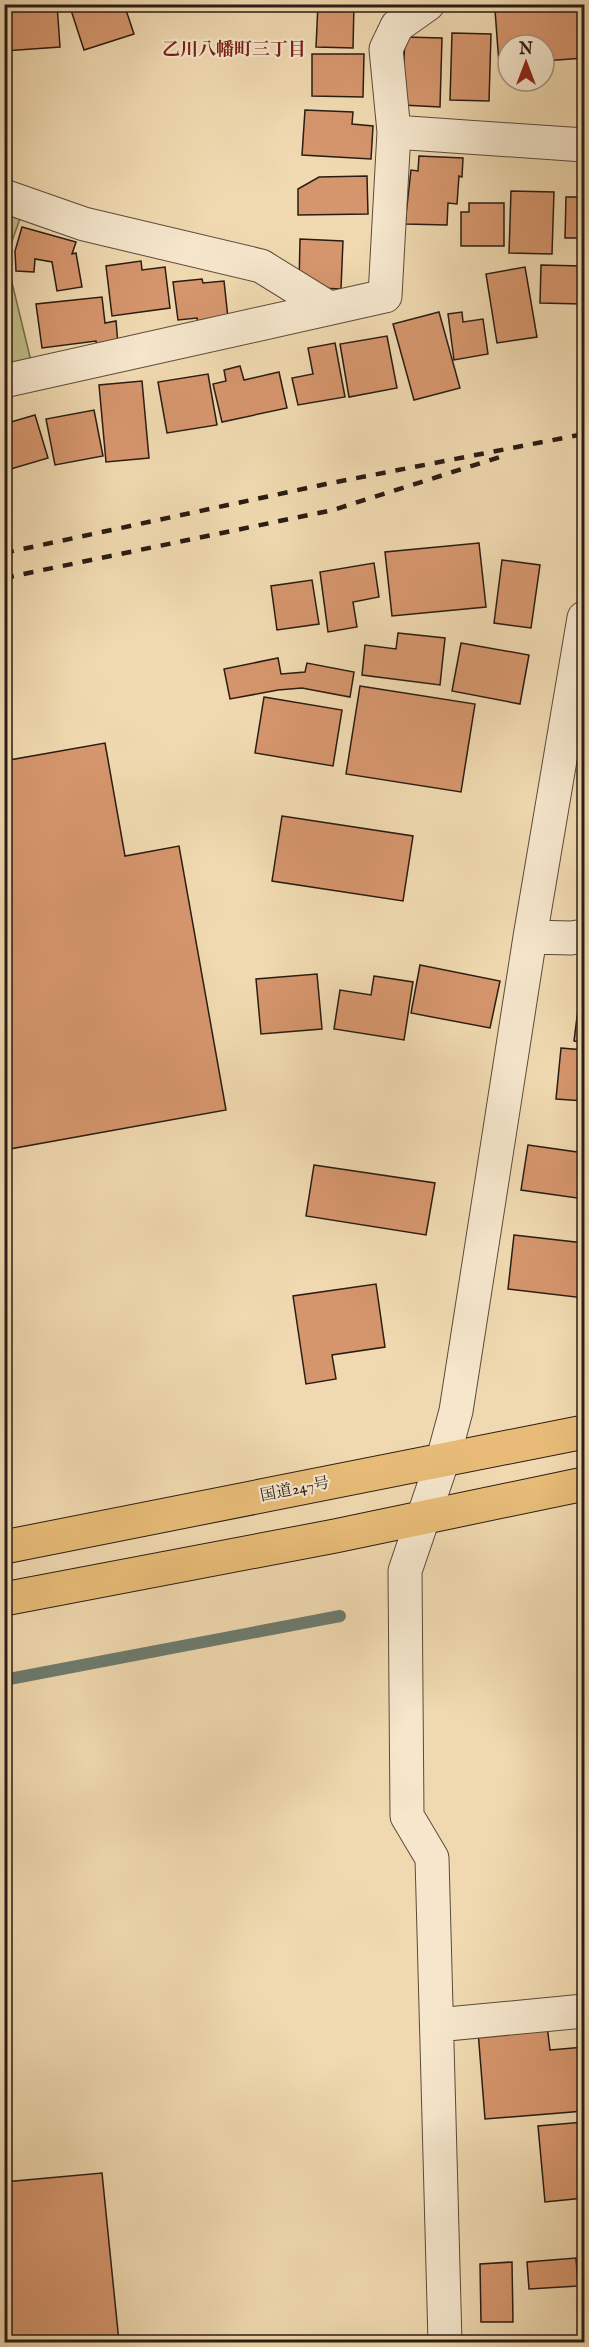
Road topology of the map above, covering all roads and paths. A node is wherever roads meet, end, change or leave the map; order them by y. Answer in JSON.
{"nodes":[{"id":1,"x":428,"y":4,"type":"edge"},
{"id":2,"x":394,"y":132,"type":"junction"},
{"id":3,"x":585,"y":145,"type":"edge"},
{"id":4,"x":4,"y":196,"type":"edge"},
{"id":5,"x":329,"y":308,"type":"junction"},
{"id":6,"x":4,"y":381,"type":"edge"},
{"id":7,"x":585,"y":618,"type":"edge"},
{"id":8,"x":585,"y":936,"type":"edge"},
{"id":9,"x":530,"y":937,"type":"junction"},
{"id":10,"x":585,"y":1432,"type":"edge"},
{"id":11,"x":443,"y":1459,"type":"junction"},
{"id":12,"x":585,"y":1484,"type":"edge"},
{"id":13,"x":422,"y":1518,"type":"junction"},
{"id":14,"x":4,"y":1547,"type":"edge"},
{"id":15,"x":4,"y":1599,"type":"edge"},
{"id":16,"x":585,"y":2011,"type":"edge"},
{"id":17,"x":437,"y":2025,"type":"junction"},
{"id":18,"x":445,"y":2343,"type":"edge"}],
"edges":[{"from":1,"to":2,"type":"street"},
{"from":2,"to":3,"type":"street"},
{"from":2,"to":5,"type":"street"},
{"from":4,"to":5,"type":"street"},
{"from":5,"to":6,"type":"street"},
{"from":7,"to":9,"type":"street"},
{"from":8,"to":9,"type":"street"},
{"from":9,"to":11,"type":"street"},
{"from":10,"to":11,"type":"highway","name":"国道247号"},
{"from":11,"to":13,"type":"street"},
{"from":11,"to":14,"type":"highway","name":"国道247号"},
{"from":12,"to":13,"type":"highway"},
{"from":13,"to":15,"type":"highway"},
{"from":13,"to":17,"type":"street"},
{"from":16,"to":17,"type":"street"},
{"from":17,"to":18,"type":"street"}]}
